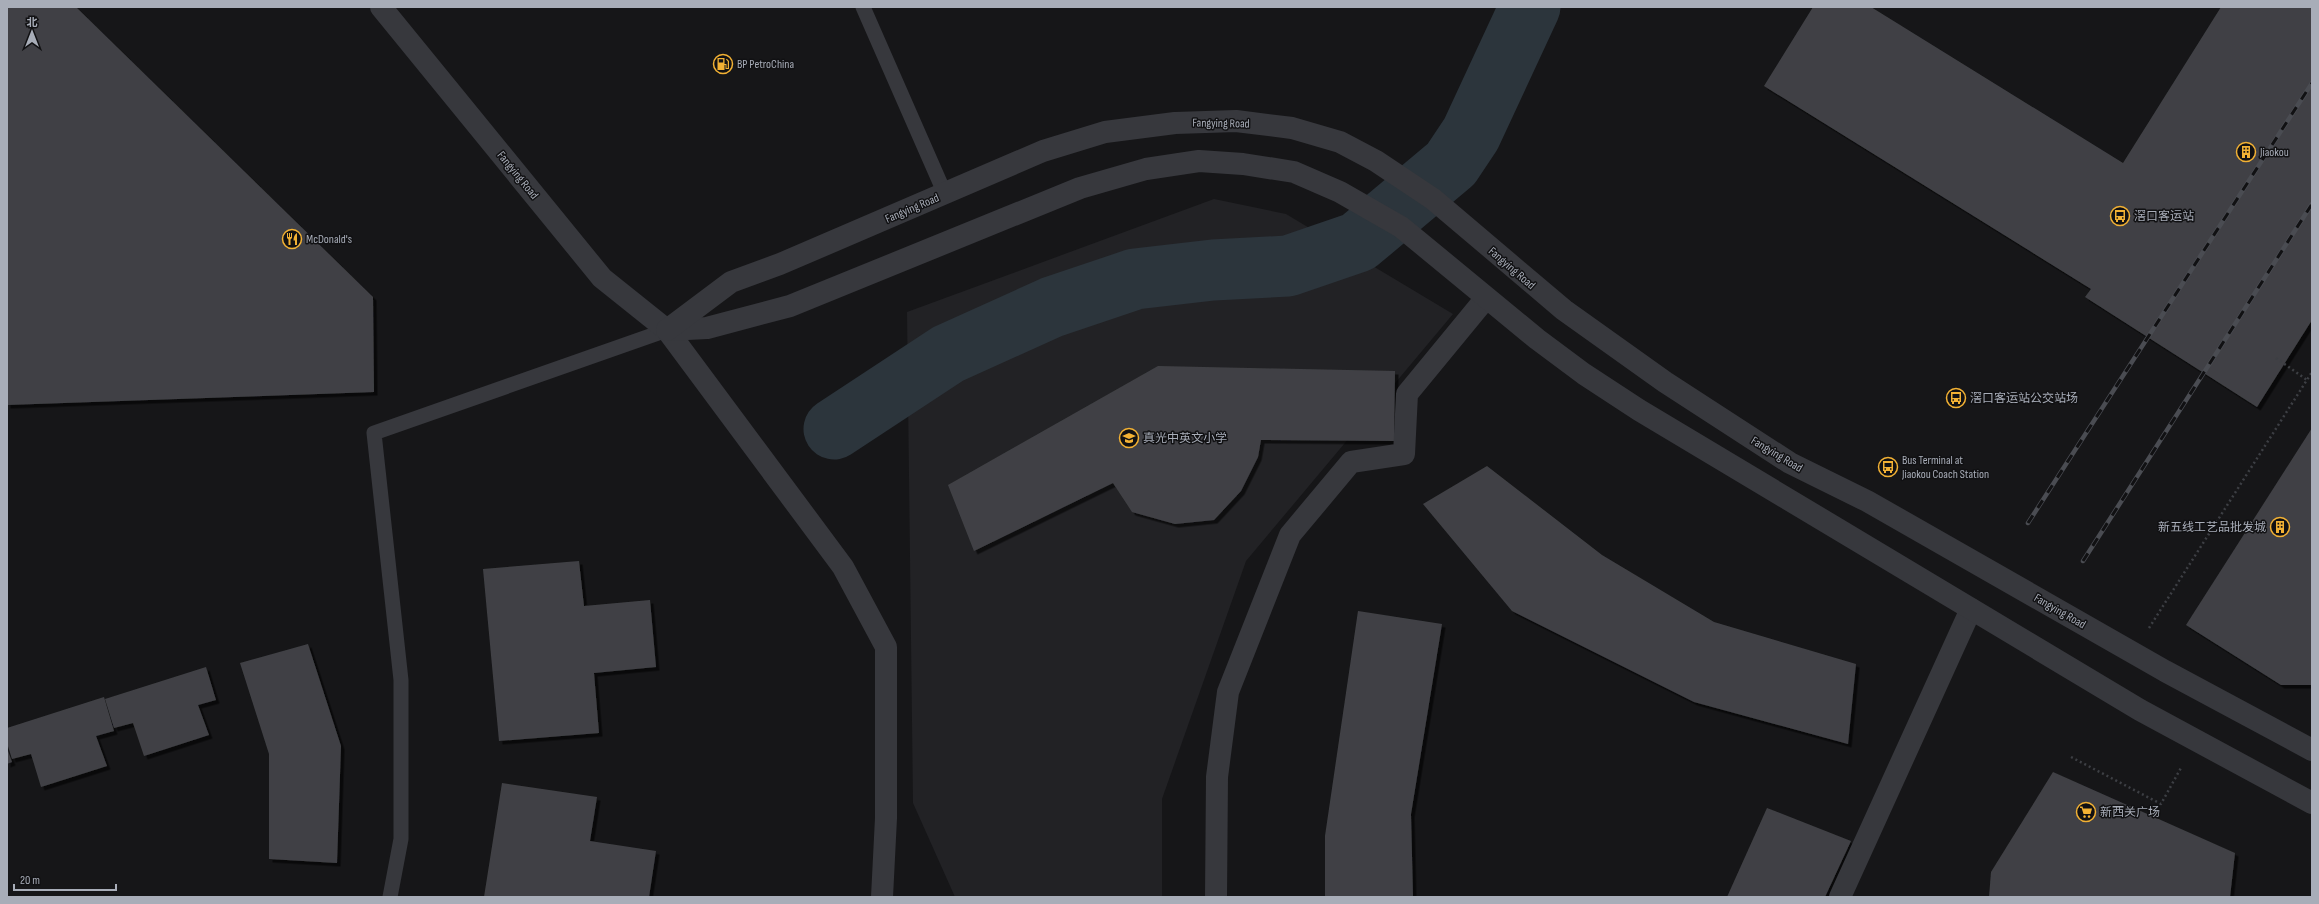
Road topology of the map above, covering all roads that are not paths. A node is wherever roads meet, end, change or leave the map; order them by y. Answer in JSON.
{"nodes":[{"id":1,"x":381,"y":7,"type":"edge"},
{"id":2,"x":863,"y":7,"type":"edge"},
{"id":3,"x":945,"y":194,"type":"junction"},
{"id":4,"x":1486,"y":298,"type":"junction"},
{"id":5,"x":667,"y":330,"type":"junction"},
{"id":6,"x":1971,"y":609,"type":"junction"},
{"id":7,"x":2312,"y":750,"type":"edge"},
{"id":8,"x":2312,"y":803,"type":"edge"},
{"id":9,"x":390,"y":897,"type":"edge"},
{"id":10,"x":882,"y":897,"type":"edge"},
{"id":11,"x":1216,"y":897,"type":"edge"},
{"id":12,"x":1840,"y":897,"type":"edge"}],
"edges":[{"from":1,"to":5,"type":"street","name":"Fangying Road"},
{"from":2,"to":3,"type":"lane"},
{"from":3,"to":5,"type":"street","name":"Fangying Road"},
{"from":3,"to":7,"type":"street","name":"Fangying Road"},
{"from":4,"to":5,"type":"street"},
{"from":4,"to":6,"type":"street"},
{"from":4,"to":11,"type":"street"},
{"from":5,"to":9,"type":"lane"},
{"from":5,"to":10,"type":"street"},
{"from":6,"to":8,"type":"street"},
{"from":6,"to":12,"type":"street"}]}
